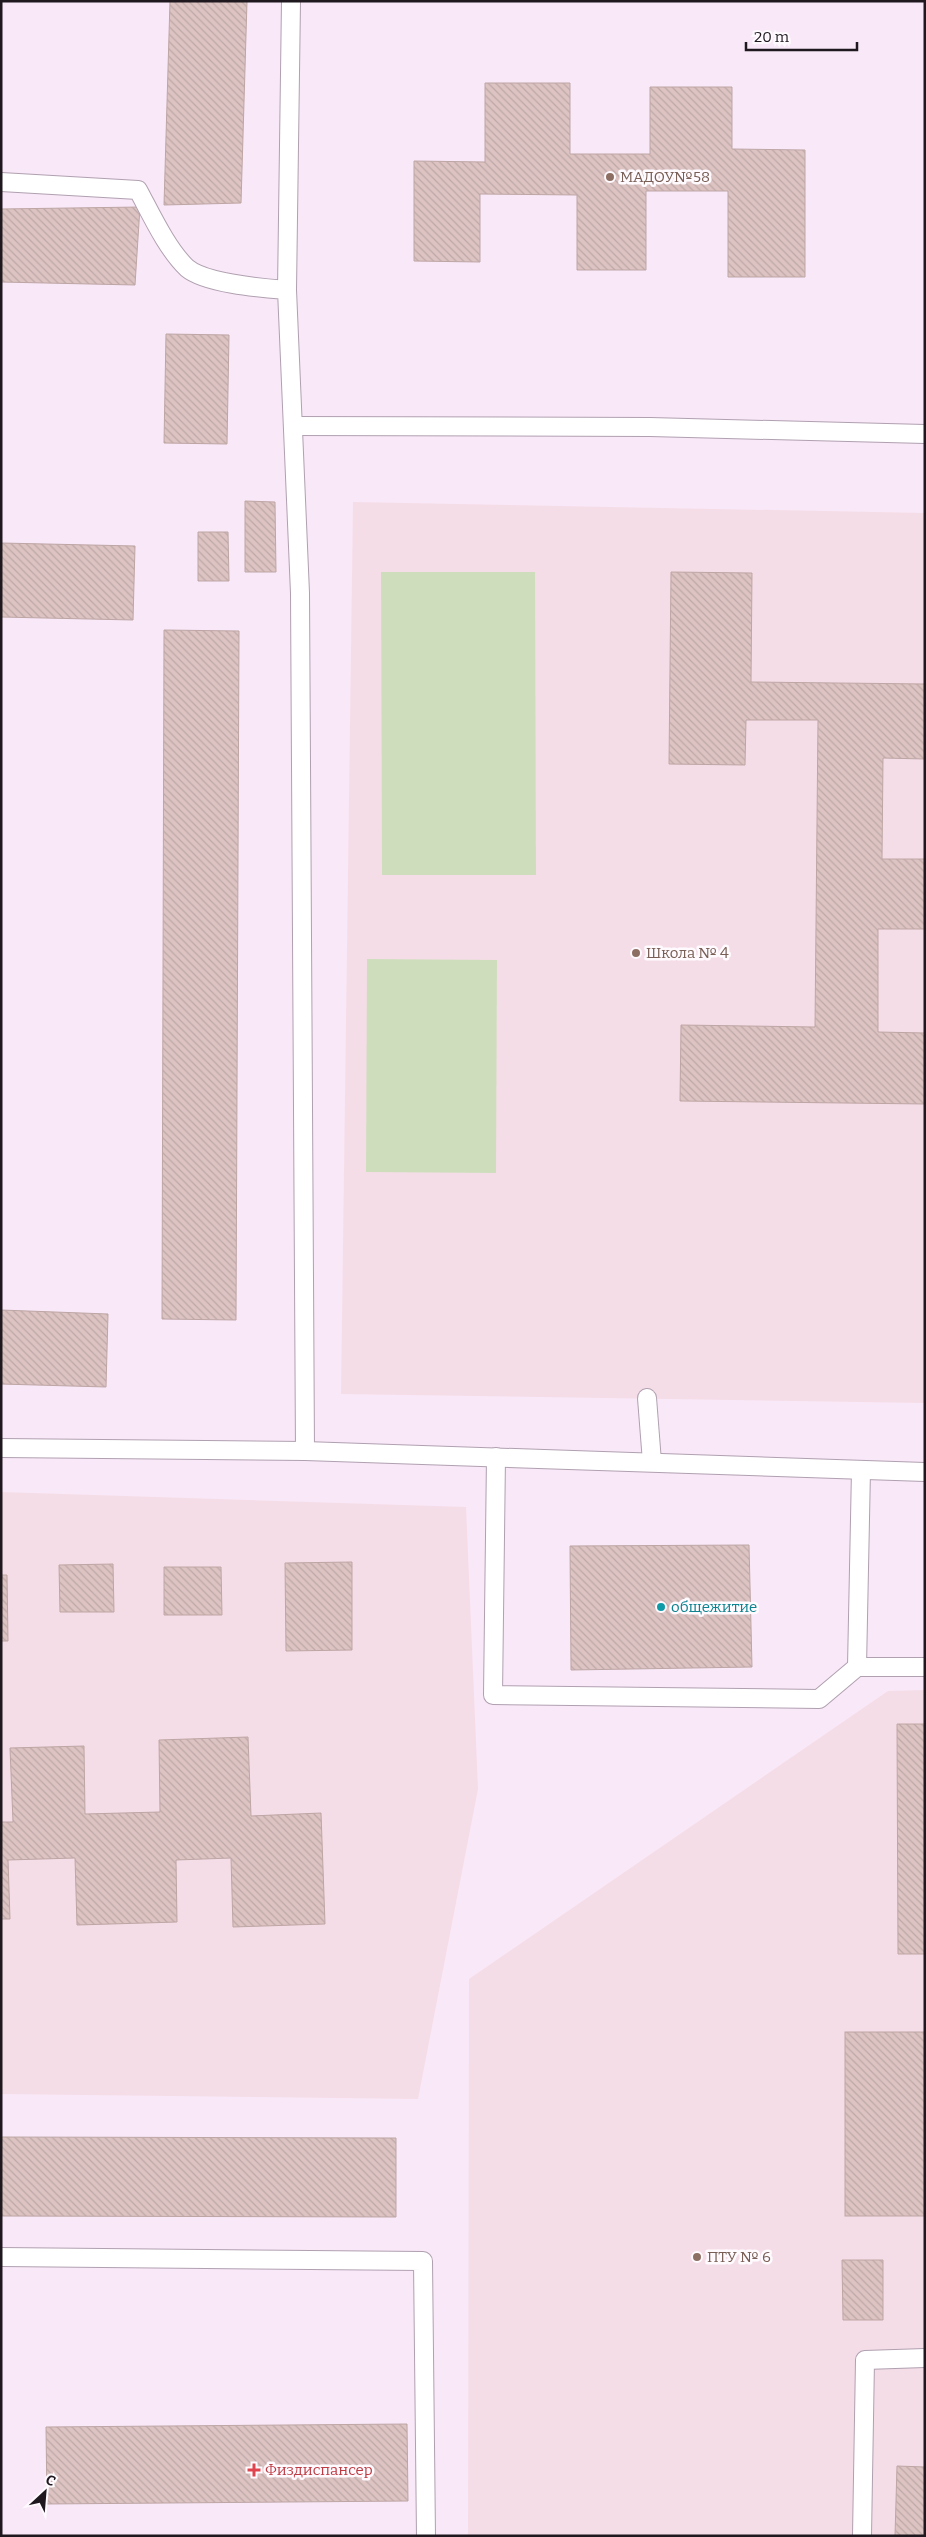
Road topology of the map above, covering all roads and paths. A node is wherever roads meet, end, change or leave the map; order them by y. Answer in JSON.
{"nodes":[{"id":1,"x":291,"y":1,"type":"edge"},
{"id":2,"x":1,"y":182,"type":"edge"},
{"id":3,"x":287,"y":290,"type":"junction"},
{"id":4,"x":293,"y":426,"type":"junction"},
{"id":5,"x":925,"y":434,"type":"edge"},
{"id":6,"x":647,"y":1398,"type":"dead end"},
{"id":7,"x":1,"y":1448,"type":"edge"},
{"id":8,"x":304,"y":1452,"type":"junction"},
{"id":9,"x":496,"y":1458,"type":"junction"},
{"id":10,"x":652,"y":1462,"type":"junction"},
{"id":11,"x":861,"y":1470,"type":"junction"},
{"id":12,"x":925,"y":1472,"type":"edge"},
{"id":13,"x":857,"y":1667,"type":"junction"},
{"id":14,"x":925,"y":1667,"type":"edge"},
{"id":15,"x":1,"y":2257,"type":"edge"},
{"id":16,"x":925,"y":2358,"type":"edge"},
{"id":17,"x":426,"y":2536,"type":"edge"},
{"id":18,"x":862,"y":2536,"type":"edge"}],
"edges":[{"from":1,"to":3,"type":"lane"},
{"from":2,"to":3,"type":"lane"},
{"from":3,"to":4,"type":"lane"},
{"from":4,"to":5,"type":"lane"},
{"from":4,"to":8,"type":"lane"},
{"from":6,"to":10,"type":"lane"},
{"from":7,"to":8,"type":"lane"},
{"from":8,"to":9,"type":"lane"},
{"from":9,"to":10,"type":"lane"},
{"from":9,"to":13,"type":"lane"},
{"from":10,"to":11,"type":"lane"},
{"from":11,"to":12,"type":"lane"},
{"from":11,"to":13,"type":"lane"},
{"from":13,"to":14,"type":"lane"},
{"from":15,"to":17,"type":"lane"},
{"from":16,"to":18,"type":"lane"}]}
